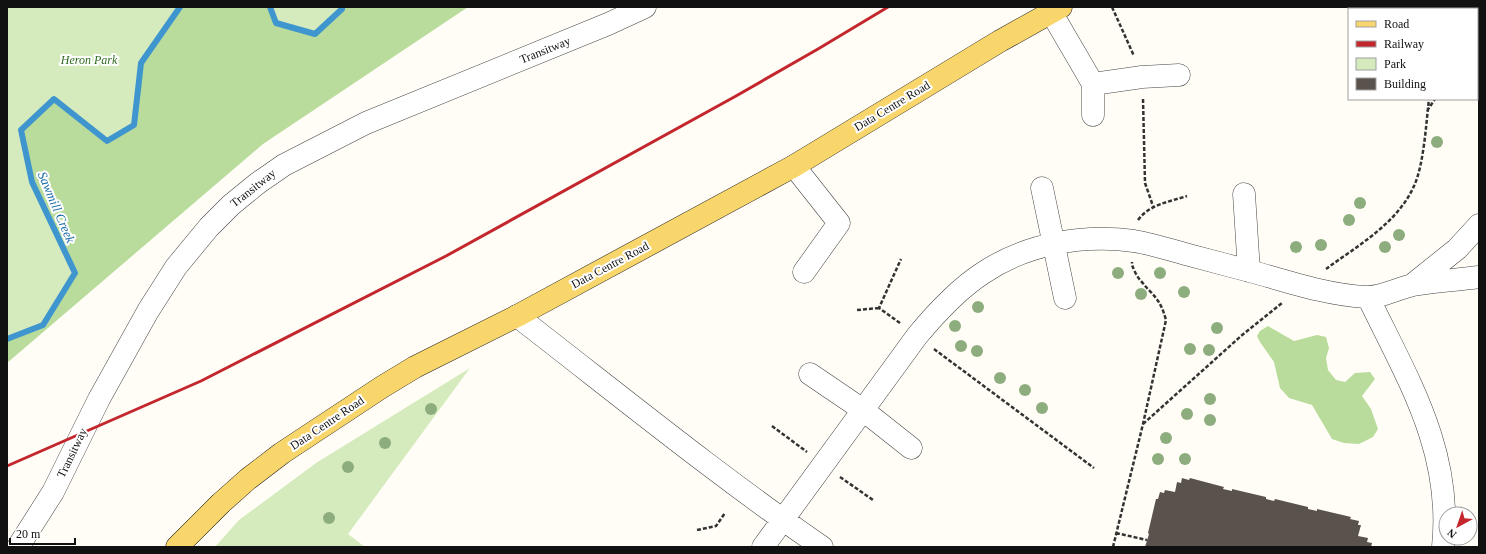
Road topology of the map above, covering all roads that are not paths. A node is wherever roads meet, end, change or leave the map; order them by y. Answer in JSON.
{"nodes":[{"id":1,"x":645,"y":7,"type":"edge"},
{"id":2,"x":1056,"y":10,"type":"edge"},
{"id":3,"x":1179,"y":75,"type":"dead end"},
{"id":4,"x":1093,"y":84,"type":"junction"},
{"id":5,"x":1093,"y":115,"type":"dead end"},
{"id":6,"x":794,"y":166,"type":"junction"},
{"id":7,"x":1042,"y":188,"type":"dead end"},
{"id":8,"x":1244,"y":194,"type":"dead end"},
{"id":9,"x":1479,"y":225,"type":"edge"},
{"id":10,"x":1053,"y":244,"type":"junction"},
{"id":11,"x":1249,"y":271,"type":"junction"},
{"id":12,"x":804,"y":272,"type":"dead end"},
{"id":13,"x":1479,"y":277,"type":"edge"},
{"id":14,"x":1412,"y":285,"type":"junction"},
{"id":15,"x":1368,"y":297,"type":"junction"},
{"id":16,"x":1065,"y":298,"type":"dead end"},
{"id":17,"x":517,"y":316,"type":"junction"},
{"id":18,"x":810,"y":374,"type":"dead end"},
{"id":19,"x":863,"y":410,"type":"junction"},
{"id":20,"x":911,"y":448,"type":"dead end"},
{"id":21,"x":782,"y":520,"type":"junction"},
{"id":22,"x":18,"y":547,"type":"edge"},
{"id":23,"x":177,"y":547,"type":"edge"},
{"id":24,"x":764,"y":547,"type":"edge"},
{"id":25,"x":822,"y":547,"type":"edge"},
{"id":26,"x":1443,"y":547,"type":"edge"}],
"edges":[{"from":1,"to":22,"type":"lane","name":"Transitway"},
{"from":2,"to":4,"type":"lane"},
{"from":2,"to":6,"type":"main road","name":"Data Centre Road"},
{"from":3,"to":4,"type":"lane"},
{"from":4,"to":5,"type":"lane"},
{"from":6,"to":12,"type":"lane"},
{"from":6,"to":17,"type":"main road","name":"Data Centre Road"},
{"from":7,"to":10,"type":"lane"},
{"from":8,"to":11,"type":"lane"},
{"from":9,"to":14,"type":"lane"},
{"from":10,"to":11,"type":"lane"},
{"from":10,"to":16,"type":"lane"},
{"from":10,"to":19,"type":"lane"},
{"from":11,"to":15,"type":"lane"},
{"from":13,"to":14,"type":"lane"},
{"from":14,"to":15,"type":"lane"},
{"from":15,"to":26,"type":"lane"},
{"from":17,"to":21,"type":"lane"},
{"from":17,"to":23,"type":"main road","name":"Data Centre Road"},
{"from":18,"to":19,"type":"lane"},
{"from":19,"to":20,"type":"lane"},
{"from":19,"to":21,"type":"lane"},
{"from":21,"to":24,"type":"lane"},
{"from":21,"to":25,"type":"lane"}]}
